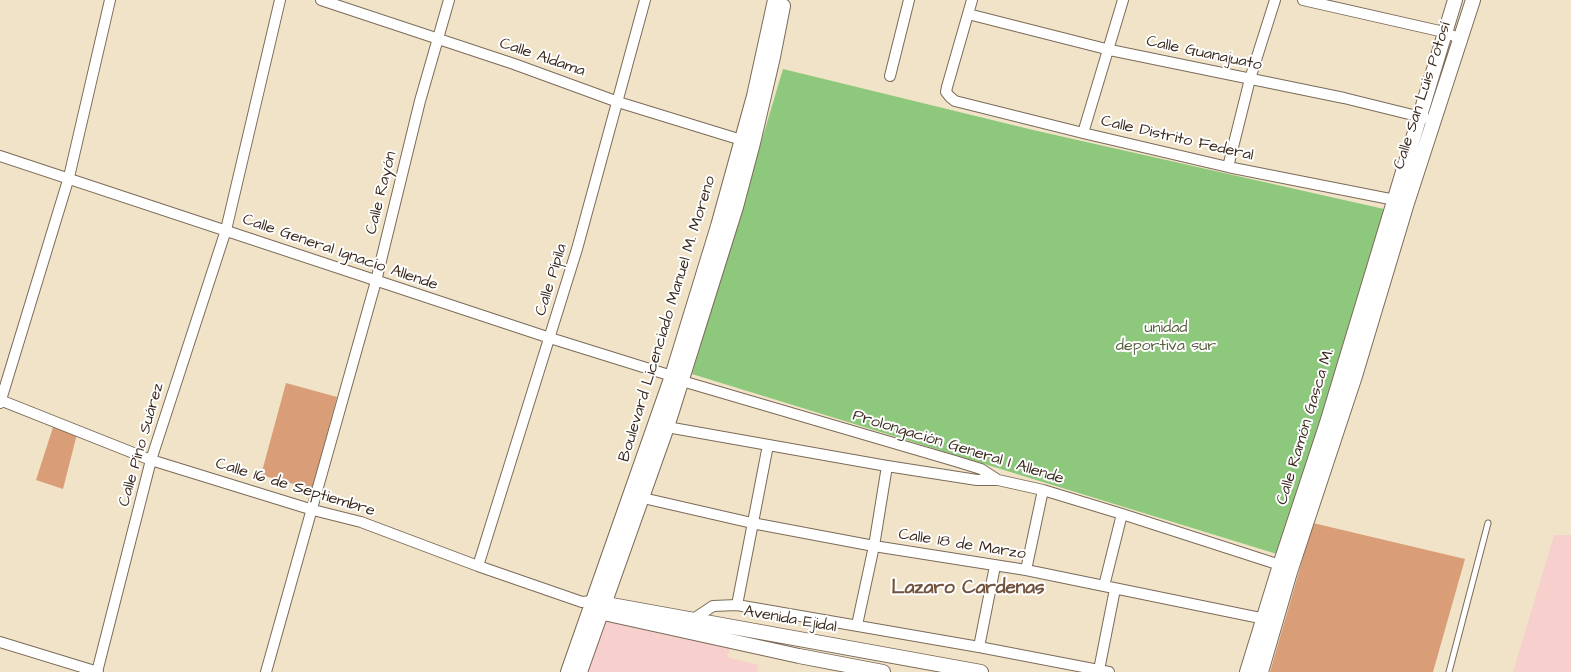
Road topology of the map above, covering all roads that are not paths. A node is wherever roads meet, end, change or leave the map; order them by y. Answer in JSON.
{"nodes":[{"id":1,"x":110,"y":0,"type":"edge"},
{"id":2,"x":280,"y":0,"type":"edge"},
{"id":3,"x":321,"y":0,"type":"edge"},
{"id":4,"x":449,"y":0,"type":"edge"},
{"id":5,"x":645,"y":0,"type":"edge"},
{"id":6,"x":775,"y":0,"type":"edge"},
{"id":7,"x":784,"y":0,"type":"edge"},
{"id":8,"x":909,"y":0,"type":"edge"},
{"id":9,"x":972,"y":0,"type":"edge"},
{"id":10,"x":1123,"y":0,"type":"edge"},
{"id":11,"x":1275,"y":0,"type":"edge"},
{"id":12,"x":1303,"y":0,"type":"edge"},
{"id":13,"x":1455,"y":0,"type":"edge"},
{"id":14,"x":1473,"y":0,"type":"edge"},
{"id":15,"x":968,"y":14,"type":"junction"},
{"id":16,"x":1444,"y":32,"type":"junction"},
{"id":17,"x":437,"y":39,"type":"junction"},
{"id":18,"x":1460,"y":39,"type":"junction"},
{"id":19,"x":1110,"y":50,"type":"junction"},
{"id":20,"x":890,"y":76,"type":"dead end"},
{"id":21,"x":1250,"y":79,"type":"junction"},
{"id":22,"x":618,"y":102,"type":"junction"},
{"id":23,"x":1419,"y":116,"type":"junction"},
{"id":24,"x":1434,"y":122,"type":"junction"},
{"id":25,"x":1083,"y":134,"type":"junction"},
{"id":26,"x":747,"y":142,"type":"junction"},
{"id":27,"x":0,"y":156,"type":"edge"},
{"id":28,"x":1228,"y":167,"type":"junction"},
{"id":29,"x":69,"y":177,"type":"junction"},
{"id":30,"x":1399,"y":198,"type":"junction"},
{"id":31,"x":226,"y":230,"type":"junction"},
{"id":32,"x":1370,"y":278,"type":"junction"},
{"id":33,"x":376,"y":281,"type":"junction"},
{"id":34,"x":1384,"y":282,"type":"junction"},
{"id":35,"x":550,"y":338,"type":"junction"},
{"id":36,"x":677,"y":378,"type":"junction"},
{"id":37,"x":0,"y":401,"type":"edge"},
{"id":38,"x":667,"y":427,"type":"junction"},
{"id":39,"x":1331,"y":429,"type":"junction"},
{"id":40,"x":768,"y":445,"type":"junction"},
{"id":41,"x":151,"y":460,"type":"junction"},
{"id":42,"x":887,"y":466,"type":"junction"},
{"id":43,"x":998,"y":480,"type":"junction"},
{"id":44,"x":1043,"y":490,"type":"junction"},
{"id":45,"x":643,"y":498,"type":"junction"},
{"id":46,"x":313,"y":510,"type":"junction"},
{"id":47,"x":1122,"y":514,"type":"junction"},
{"id":48,"x":752,"y":523,"type":"junction"},
{"id":49,"x":1488,"y":523,"type":"dead end"},
{"id":50,"x":874,"y":546,"type":"junction"},
{"id":51,"x":478,"y":566,"type":"junction"},
{"id":52,"x":994,"y":566,"type":"junction"},
{"id":53,"x":1285,"y":569,"type":"junction"},
{"id":54,"x":1026,"y":570,"type":"junction"},
{"id":55,"x":1104,"y":586,"type":"junction"},
{"id":56,"x":1115,"y":589,"type":"junction"},
{"id":57,"x":737,"y":605,"type":"junction"},
{"id":58,"x":593,"y":606,"type":"junction"},
{"id":59,"x":692,"y":620,"type":"junction"},
{"id":60,"x":1269,"y":620,"type":"junction"},
{"id":61,"x":857,"y":625,"type":"junction"},
{"id":62,"x":678,"y":630,"type":"junction"},
{"id":63,"x":0,"y":642,"type":"edge"},
{"id":64,"x":979,"y":647,"type":"junction"},
{"id":65,"x":1104,"y":671,"type":"edge"},
{"id":66,"x":97,"y":672,"type":"edge"},
{"id":67,"x":266,"y":672,"type":"edge"},
{"id":68,"x":568,"y":672,"type":"edge"},
{"id":69,"x":580,"y":672,"type":"edge"},
{"id":70,"x":883,"y":672,"type":"edge"},
{"id":71,"x":981,"y":672,"type":"edge"},
{"id":72,"x":1247,"y":672,"type":"edge"},
{"id":73,"x":1261,"y":672,"type":"edge"},
{"id":74,"x":1449,"y":672,"type":"edge"}],
"edges":[{"from":1,"to":29,"type":"street"},
{"from":2,"to":31,"type":"street","name":"Calle Pino Suárez"},
{"from":3,"to":17,"type":"street","name":"Calle Aldama"},
{"from":4,"to":17,"type":"street","name":"Calle Rayón"},
{"from":5,"to":22,"type":"street","name":"Calle Pípila"},
{"from":6,"to":26,"type":"main road","name":"Boulevard Licenciado Manuel M. Moreno"},
{"from":7,"to":26,"type":"main road","name":"Boulevard Licenciado Manuel M. Moreno"},
{"from":8,"to":20,"type":"street"},
{"from":9,"to":15,"type":"street"},
{"from":10,"to":19,"type":"street"},
{"from":11,"to":21,"type":"street"},
{"from":12,"to":16,"type":"street"},
{"from":13,"to":16,"type":"main road","name":"Calle San Luis Potosí"},
{"from":14,"to":18,"type":"main road","name":"Calle San Luis Potosí"},
{"from":15,"to":19,"type":"street","name":"Calle Guanajuato"},
{"from":15,"to":25,"type":"street","name":"Calle Distrito Federal"},
{"from":16,"to":18,"type":"street"},
{"from":16,"to":23,"type":"main road","name":"Calle San Luis Potosí"},
{"from":17,"to":22,"type":"street","name":"Calle Aldama"},
{"from":17,"to":33,"type":"street","name":"Calle Rayón"},
{"from":18,"to":24,"type":"main road","name":"Calle San Luis Potosí"},
{"from":19,"to":21,"type":"street","name":"Calle Guanajuato"},
{"from":19,"to":25,"type":"street"},
{"from":21,"to":23,"type":"street","name":"Calle Guanajuato"},
{"from":21,"to":28,"type":"street"},
{"from":22,"to":26,"type":"street","name":"Calle Aldama"},
{"from":22,"to":35,"type":"street","name":"Calle Pípila"},
{"from":23,"to":24,"type":"street","name":"Calle Guanajuato"},
{"from":23,"to":30,"type":"main road","name":"Calle San Luis Potosí"},
{"from":24,"to":30,"type":"main road","name":"Calle San Luis Potosí"},
{"from":25,"to":28,"type":"street","name":"Calle Distrito Federal"},
{"from":26,"to":36,"type":"main road","name":"Boulevard Licenciado Manuel M. Moreno"},
{"from":27,"to":29,"type":"street","name":"Calle General Ignacio Allende"},
{"from":28,"to":30,"type":"street","name":"Calle Distrito Federal"},
{"from":29,"to":31,"type":"street","name":"Calle General Ignacio Allende"},
{"from":29,"to":37,"type":"street"},
{"from":30,"to":32,"type":"main road","name":"Calle Ramón Gasca M."},
{"from":30,"to":34,"type":"main road","name":"Calle Ramón Gasca M."},
{"from":31,"to":33,"type":"street","name":"Calle General Ignacio Allende"},
{"from":31,"to":41,"type":"street","name":"Calle Pino Suárez"},
{"from":32,"to":34,"type":"main road"},
{"from":32,"to":39,"type":"main road","name":"Calle Ramón Gasca M."},
{"from":33,"to":35,"type":"street","name":"Calle General Ignacio Allende"},
{"from":33,"to":46,"type":"street","name":"Calle Rayón"},
{"from":34,"to":39,"type":"main road","name":"Calle Ramón Gasca M."},
{"from":35,"to":36,"type":"street","name":"Calle General Ignacio Allende"},
{"from":35,"to":51,"type":"street","name":"Calle Pípila"},
{"from":36,"to":38,"type":"main road","name":"Boulevard Licenciado Manuel M. Moreno"},
{"from":36,"to":43,"type":"street","name":"Prolongación General I Allende"},
{"from":36,"to":58,"type":"main road","name":"Boulevard Licenciado Manuel M. Moreno"},
{"from":37,"to":41,"type":"street","name":"Calle 16 de Septiembre"},
{"from":38,"to":40,"type":"street"},
{"from":38,"to":45,"type":"main road","name":"Boulevard Licenciado Manuel M. Moreno"},
{"from":39,"to":53,"type":"main road","name":"Calle Ramón Gasca M."},
{"from":40,"to":42,"type":"street"},
{"from":40,"to":48,"type":"street"},
{"from":41,"to":46,"type":"street","name":"Calle 16 de Septiembre"},
{"from":41,"to":66,"type":"street","name":"Calle Pino Suárez"},
{"from":42,"to":43,"type":"street"},
{"from":42,"to":50,"type":"street"},
{"from":43,"to":44,"type":"street","name":"Prolongación General I Allende"},
{"from":44,"to":47,"type":"street","name":"Prolongación General I Allende"},
{"from":44,"to":54,"type":"street"},
{"from":45,"to":48,"type":"street","name":"Calle 18 de Marzo"},
{"from":45,"to":58,"type":"main road","name":"Boulevard Licenciado Manuel M. Moreno"},
{"from":46,"to":51,"type":"street","name":"Calle 16 de Septiembre"},
{"from":46,"to":67,"type":"street","name":"Calle Rayón"},
{"from":47,"to":53,"type":"street","name":"Prolongación General I Allende"},
{"from":47,"to":55,"type":"street"},
{"from":48,"to":50,"type":"street","name":"Calle 18 de Marzo"},
{"from":48,"to":57,"type":"street"},
{"from":49,"to":74,"type":"lane"},
{"from":50,"to":52,"type":"street","name":"Calle 18 de Marzo"},
{"from":50,"to":61,"type":"street"},
{"from":51,"to":58,"type":"street","name":"Calle 16 de Septiembre"},
{"from":52,"to":54,"type":"street","name":"Calle 18 de Marzo"},
{"from":52,"to":64,"type":"street"},
{"from":53,"to":60,"type":"main road","name":"Calle Ramón Gasca M."},
{"from":54,"to":55,"type":"street","name":"Calle 18 de Marzo"},
{"from":55,"to":56,"type":"street","name":"Calle 18 de Marzo"},
{"from":56,"to":60,"type":"street","name":"Calle 18 de Marzo"},
{"from":56,"to":65,"type":"street"},
{"from":57,"to":59,"type":"street"},
{"from":57,"to":61,"type":"street"},
{"from":58,"to":59,"type":"main road","name":"Avenida Ejidal"},
{"from":58,"to":62,"type":"main road","name":"Avenida Ejidal"},
{"from":58,"to":68,"type":"main road","name":"Boulevard Licenciado Manuel M. Moreno"},
{"from":58,"to":69,"type":"main road","name":"Boulevard Licenciado Manuel M. Moreno"},
{"from":59,"to":62,"type":"street"},
{"from":59,"to":71,"type":"main road","name":"Avenida Ejidal"},
{"from":60,"to":72,"type":"main road","name":"Calle Ramón Gasca M."},
{"from":60,"to":73,"type":"main road","name":"Calle Ramón Gasca M."},
{"from":61,"to":64,"type":"street"},
{"from":62,"to":70,"type":"main road","name":"Avenida Ejidal"},
{"from":63,"to":66,"type":"street"},
{"from":64,"to":65,"type":"street"}]}
